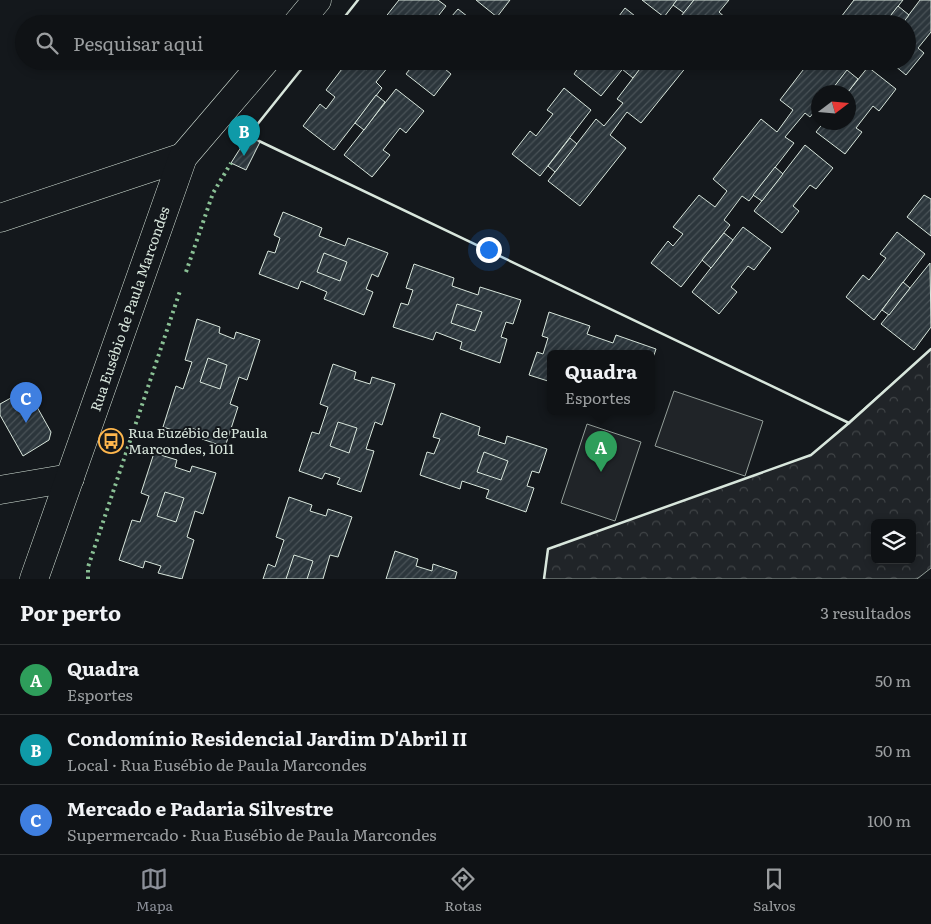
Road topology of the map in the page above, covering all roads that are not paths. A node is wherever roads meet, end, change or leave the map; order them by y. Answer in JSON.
{"nodes":[{"id":1,"x":317,"y":0,"type":"edge"},
{"id":2,"x":304,"y":15,"type":"edge"},
{"id":3,"x":257,"y":70,"type":"edge"},
{"id":4,"x":183,"y":157,"type":"junction"},
{"id":5,"x":0,"y":218,"type":"edge"},
{"id":6,"x":70,"y":478,"type":"junction"},
{"id":7,"x":0,"y":490,"type":"edge"},
{"id":8,"x":34,"y":579,"type":"edge"}],
"edges":[{"from":1,"to":2,"type":"street"},
{"from":3,"to":4,"type":"street","name":"Rua Eusébio de Paula Marcondes"},
{"from":4,"to":5,"type":"street"},
{"from":4,"to":6,"type":"street","name":"Rua Eusébio de Paula Marcondes"},
{"from":6,"to":7,"type":"street"},
{"from":6,"to":8,"type":"street","name":"Rua Eusébio de Paula Marcondes"}]}
